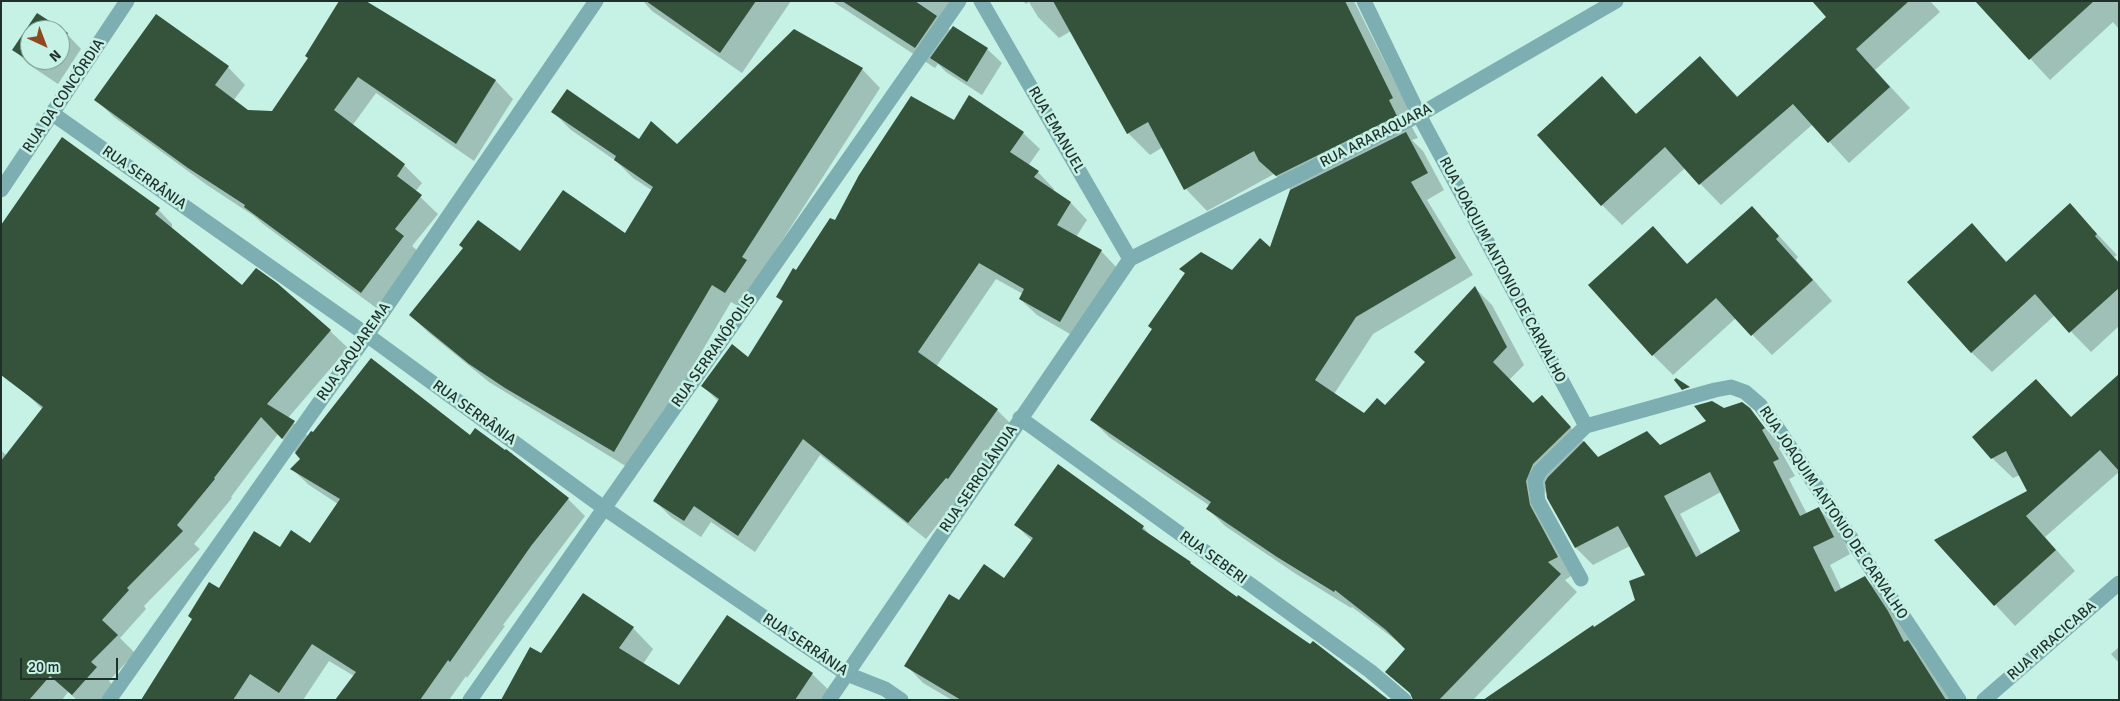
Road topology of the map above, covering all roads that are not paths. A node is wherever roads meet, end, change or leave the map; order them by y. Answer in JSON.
{"nodes":[{"id":1,"x":126,"y":1,"type":"edge"},
{"id":2,"x":596,"y":1,"type":"edge"},
{"id":3,"x":959,"y":1,"type":"edge"},
{"id":4,"x":981,"y":1,"type":"edge"},
{"id":5,"x":1364,"y":1,"type":"edge"},
{"id":6,"x":1616,"y":1,"type":"edge"},
{"id":7,"x":53,"y":114,"type":"junction"},
{"id":8,"x":1419,"y":115,"type":"junction"},
{"id":9,"x":1,"y":190,"type":"edge"},
{"id":10,"x":1130,"y":259,"type":"junction"},
{"id":11,"x":367,"y":335,"type":"junction"},
{"id":12,"x":1020,"y":418,"type":"junction"},
{"id":13,"x":1586,"y":426,"type":"junction"},
{"id":14,"x":604,"y":508,"type":"junction"},
{"id":15,"x":1581,"y":579,"type":"dead end"},
{"id":16,"x":2119,"y":583,"type":"edge"},
{"id":17,"x":847,"y":674,"type":"junction"},
{"id":18,"x":109,"y":700,"type":"edge"},
{"id":19,"x":470,"y":700,"type":"edge"},
{"id":20,"x":829,"y":700,"type":"edge"},
{"id":21,"x":901,"y":700,"type":"edge"},
{"id":22,"x":1404,"y":700,"type":"edge"},
{"id":23,"x":1959,"y":700,"type":"edge"},
{"id":24,"x":1984,"y":700,"type":"edge"}],
"edges":[{"from":1,"to":7,"type":"street","name":"RUA DA CONCÓRDIA"},
{"from":2,"to":11,"type":"street","name":"RUA SAQUAREMA"},
{"from":3,"to":14,"type":"street","name":"RUA SERRANÓPOLIS"},
{"from":4,"to":10,"type":"street","name":"RUA EMANUEL"},
{"from":5,"to":8,"type":"street","name":"RUA JOAQUIM ANTONIO DE CARVALHO"},
{"from":6,"to":8,"type":"street","name":"RUA ARARAQUARA"},
{"from":7,"to":9,"type":"street","name":"RUA DA CONCÓRDIA"},
{"from":7,"to":11,"type":"street","name":"RUA SERRÂNIA"},
{"from":8,"to":10,"type":"street","name":"RUA ARARAQUARA"},
{"from":8,"to":13,"type":"street","name":"RUA JOAQUIM ANTONIO DE CARVALHO"},
{"from":10,"to":12,"type":"street","name":"RUA SERROLÂNDIA"},
{"from":11,"to":14,"type":"street","name":"RUA SERRÂNIA"},
{"from":11,"to":18,"type":"street","name":"RUA SAQUAREMA"},
{"from":12,"to":17,"type":"street","name":"RUA SERROLÂNDIA"},
{"from":12,"to":22,"type":"street","name":"RUA SEBERI"},
{"from":13,"to":15,"type":"street","name":"RUA JOAQUIM ANTONIO DE CARVALHO"},
{"from":13,"to":23,"type":"street","name":"RUA JOAQUIM ANTONIO DE CARVALHO"},
{"from":14,"to":17,"type":"street","name":"RUA SERRÂNIA"},
{"from":14,"to":19,"type":"street","name":"RUA SERRANÓPOLIS"},
{"from":16,"to":24,"type":"street","name":"RUA PIRACICABA"},
{"from":17,"to":20,"type":"street","name":"RUA SERROLÂNDIA"},
{"from":17,"to":21,"type":"street","name":"RUA SERRÂNIA"}]}
